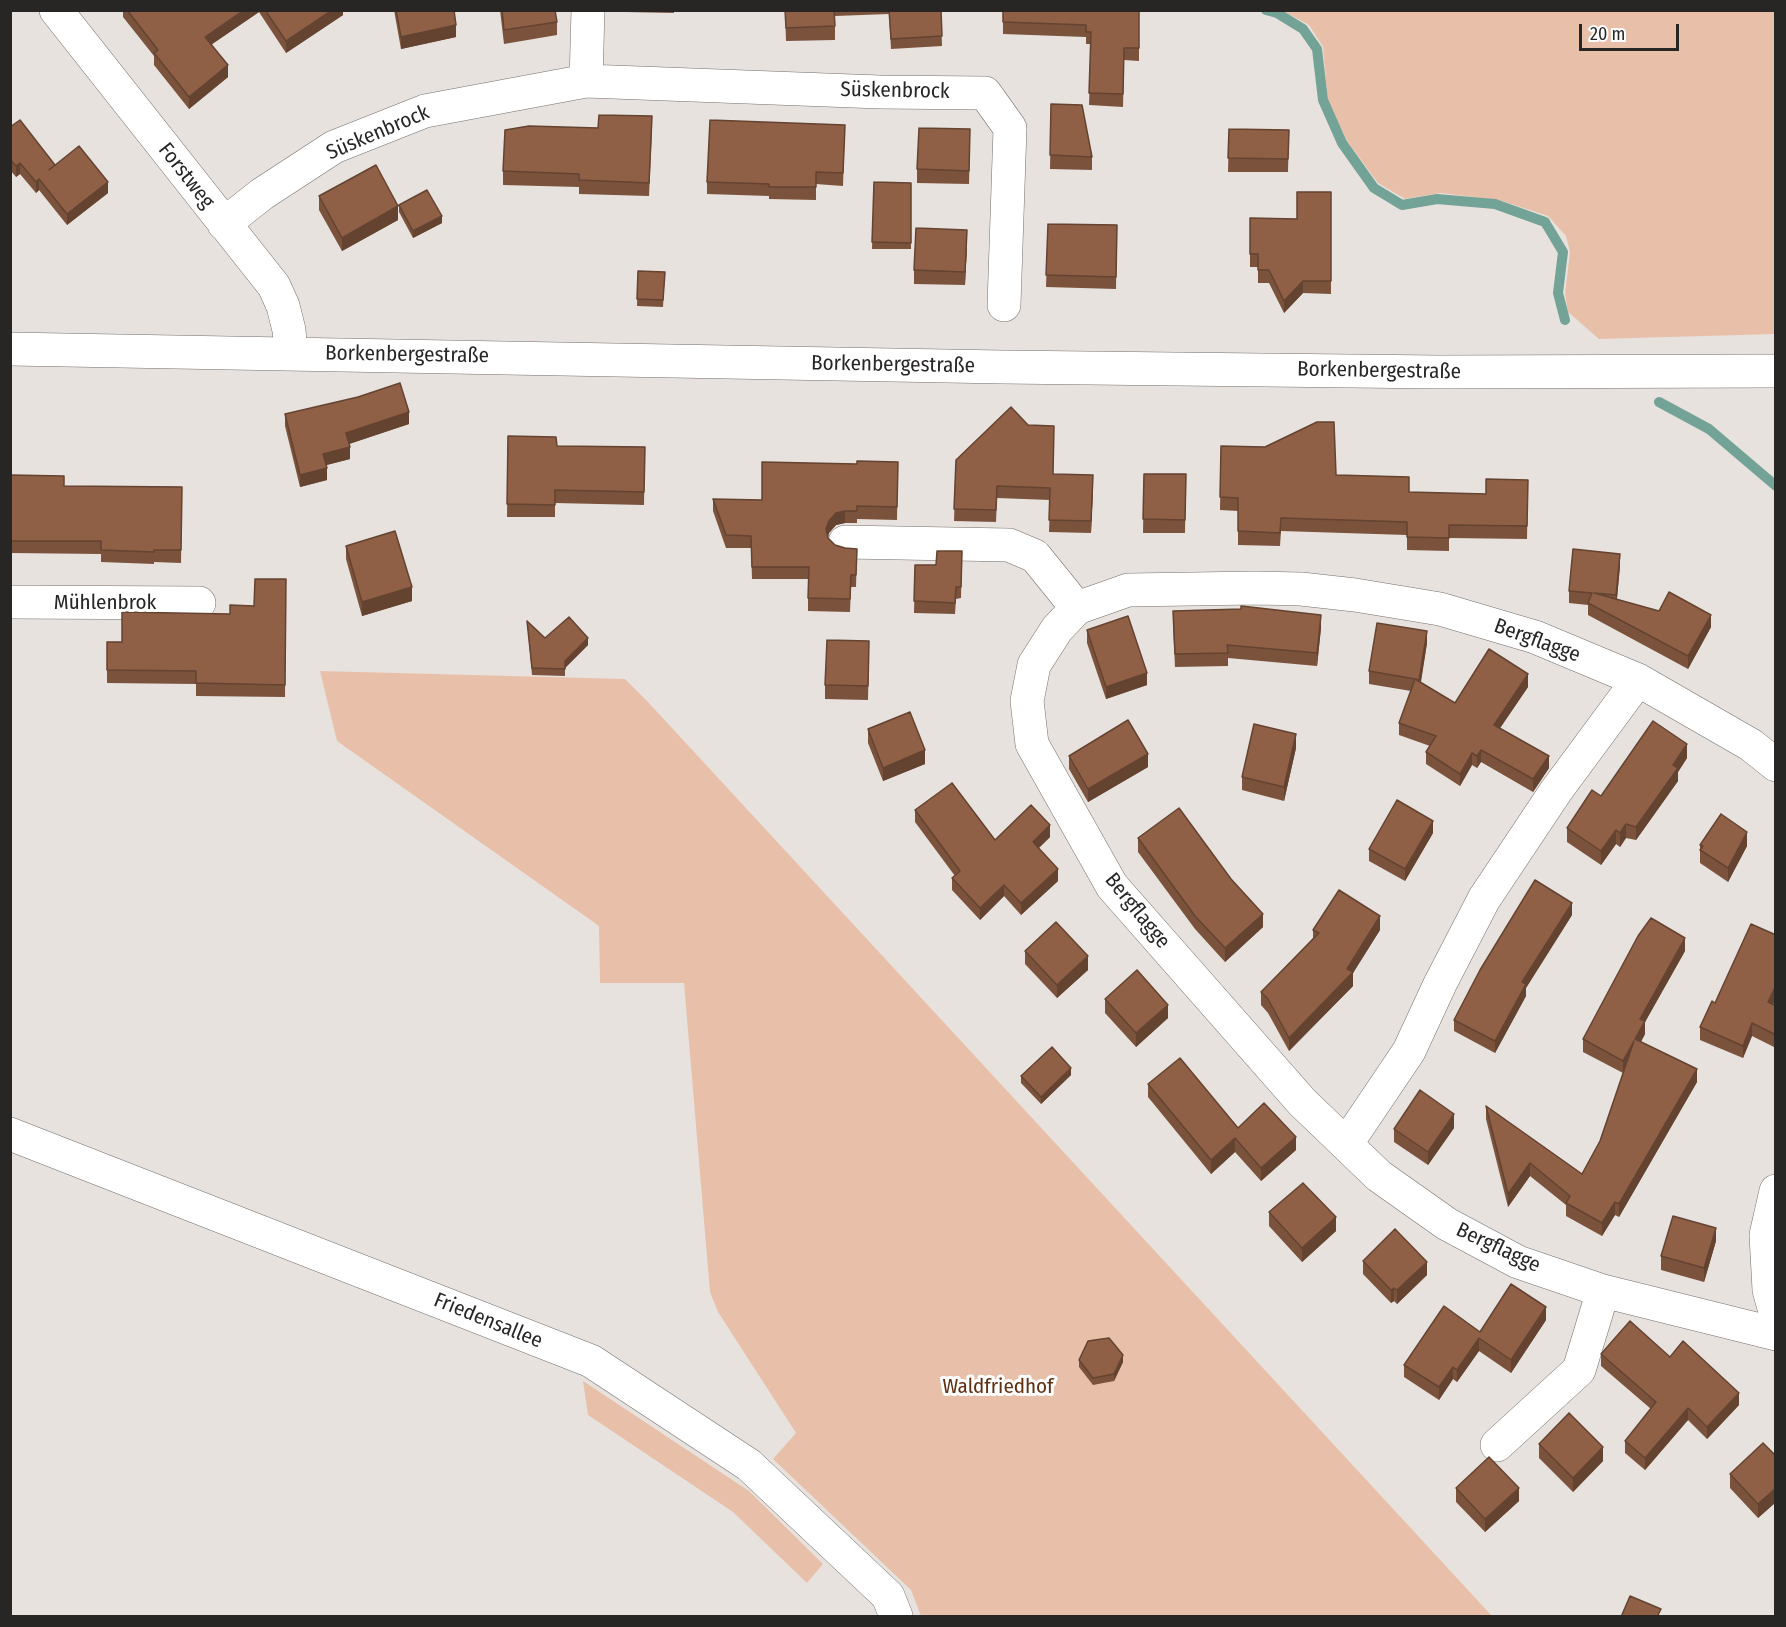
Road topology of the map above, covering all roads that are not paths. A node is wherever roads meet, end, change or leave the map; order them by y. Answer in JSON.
{"nodes":[{"id":1,"x":56,"y":10,"type":"edge"},
{"id":2,"x":588,"y":10,"type":"edge"},
{"id":3,"x":585,"y":81,"type":"junction"},
{"id":4,"x":224,"y":224,"type":"junction"},
{"id":5,"x":1004,"y":305,"type":"dead end"},
{"id":6,"x":10,"y":349,"type":"edge"},
{"id":7,"x":291,"y":353,"type":"junction"},
{"id":8,"x":1776,"y":371,"type":"edge"},
{"id":9,"x":845,"y":542,"type":"dead end"},
{"id":10,"x":10,"y":602,"type":"edge"},
{"id":11,"x":199,"y":603,"type":"dead end"},
{"id":12,"x":1077,"y":608,"type":"junction"},
{"id":13,"x":1638,"y":680,"type":"junction"},
{"id":14,"x":1776,"y":765,"type":"edge"},
{"id":15,"x":10,"y":1134,"type":"edge"},
{"id":16,"x":1347,"y":1143,"type":"junction"},
{"id":17,"x":1776,"y":1191,"type":"edge"},
{"id":18,"x":1603,"y":1291,"type":"junction"},
{"id":19,"x":1776,"y":1315,"type":"edge"},
{"id":20,"x":1776,"y":1334,"type":"edge"},
{"id":21,"x":1497,"y":1445,"type":"dead end"},
{"id":22,"x":896,"y":1617,"type":"edge"}],
"edges":[{"from":1,"to":4,"type":"street","name":"Forstweg"},
{"from":2,"to":3,"type":"street"},
{"from":3,"to":4,"type":"street","name":"Süskenbrock"},
{"from":3,"to":5,"type":"street","name":"Süskenbrock"},
{"from":4,"to":7,"type":"street","name":"Forstweg"},
{"from":6,"to":7,"type":"street","name":"Borkenbergestraße"},
{"from":7,"to":8,"type":"street","name":"Borkenbergestraße"},
{"from":9,"to":12,"type":"street"},
{"from":10,"to":11,"type":"street","name":"Mühlenbrok"},
{"from":12,"to":13,"type":"street","name":"Bergflagge"},
{"from":12,"to":16,"type":"street","name":"Bergflagge"},
{"from":13,"to":14,"type":"street","name":"Bergflagge"},
{"from":13,"to":16,"type":"street"},
{"from":15,"to":22,"type":"street","name":"Friedensallee"},
{"from":16,"to":18,"type":"street","name":"Bergflagge"},
{"from":17,"to":19,"type":"street"},
{"from":18,"to":20,"type":"street","name":"Bergflagge"},
{"from":18,"to":21,"type":"street"}]}
